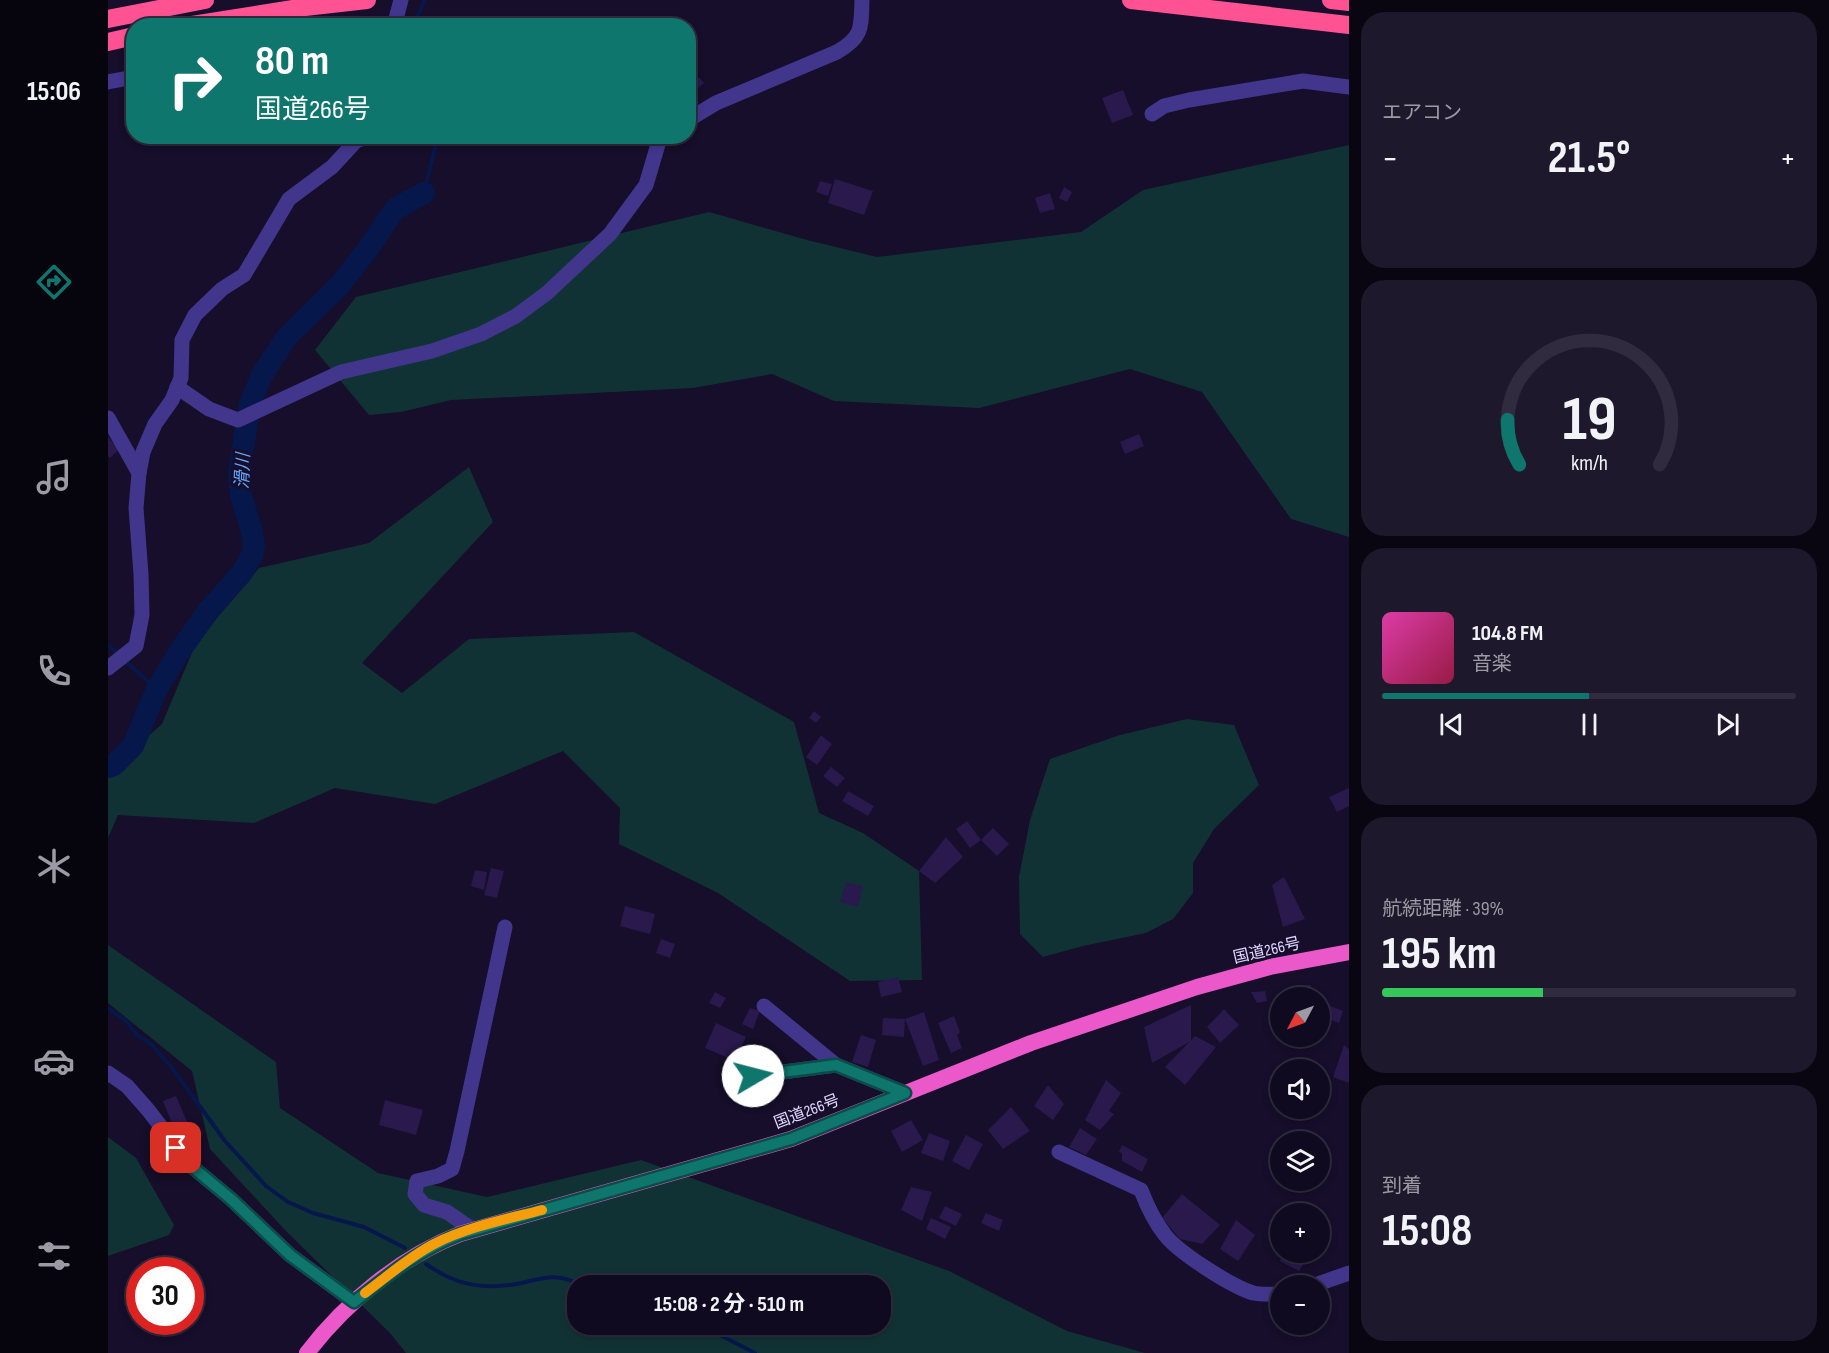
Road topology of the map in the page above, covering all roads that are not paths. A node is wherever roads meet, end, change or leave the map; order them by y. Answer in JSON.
{"nodes":[{"id":1,"x":205,"y":0,"type":"edge"},
{"id":2,"x":367,"y":0,"type":"edge"},
{"id":3,"x":401,"y":0,"type":"edge"},
{"id":4,"x":1131,"y":0,"type":"edge"},
{"id":5,"x":1331,"y":0,"type":"edge"},
{"id":6,"x":1349,"y":2,"type":"edge"},
{"id":7,"x":862,"y":8,"type":"edge"},
{"id":8,"x":236,"y":18,"type":"edge"},
{"id":9,"x":396,"y":18,"type":"edge"},
{"id":10,"x":108,"y":19,"type":"edge"},
{"id":11,"x":1349,"y":25,"type":"edge"},
{"id":12,"x":126,"y":38,"type":"edge"},
{"id":13,"x":108,"y":42,"type":"edge"},
{"id":14,"x":126,"y":79,"type":"edge"},
{"id":15,"x":108,"y":82,"type":"edge"},
{"id":16,"x":1349,"y":87,"type":"edge"},
{"id":17,"x":1152,"y":114,"type":"dead end"},
{"id":18,"x":696,"y":115,"type":"edge"},
{"id":19,"x":353,"y":144,"type":"edge"},
{"id":20,"x":657,"y":144,"type":"edge"},
{"id":21,"x":177,"y":387,"type":"junction"},
{"id":22,"x":108,"y":418,"type":"edge"},
{"id":23,"x":139,"y":473,"type":"junction"},
{"id":24,"x":108,"y":668,"type":"edge"},
{"id":25,"x":505,"y":927,"type":"dead end"},
{"id":26,"x":1349,"y":952,"type":"edge"},
{"id":27,"x":764,"y":1006,"type":"dead end"},
{"id":28,"x":108,"y":1073,"type":"edge"},
{"id":29,"x":905,"y":1093,"type":"junction"},
{"id":30,"x":1059,"y":1152,"type":"dead end"},
{"id":31,"x":473,"y":1230,"type":"junction"},
{"id":32,"x":1349,"y":1273,"type":"edge"},
{"id":33,"x":1330,"y":1280,"type":"edge"},
{"id":34,"x":1270,"y":1294,"type":"edge"},
{"id":35,"x":354,"y":1302,"type":"junction"},
{"id":36,"x":307,"y":1353,"type":"edge"}],
"edges":[{"from":1,"to":10,"type":"highway"},
{"from":2,"to":8,"type":"highway"},
{"from":3,"to":9,"type":"street"},
{"from":4,"to":11,"type":"highway"},
{"from":5,"to":6,"type":"highway"},
{"from":7,"to":18,"type":"street"},
{"from":12,"to":13,"type":"highway"},
{"from":14,"to":15,"type":"street"},
{"from":16,"to":17,"type":"street"},
{"from":19,"to":21,"type":"street"},
{"from":20,"to":21,"type":"street"},
{"from":21,"to":23,"type":"street"},
{"from":22,"to":23,"type":"street"},
{"from":23,"to":24,"type":"street"},
{"from":25,"to":31,"type":"street"},
{"from":26,"to":29,"type":"highway","name":"国道266号"},
{"from":27,"to":29,"type":"street"},
{"from":28,"to":35,"type":"street"},
{"from":29,"to":31,"type":"highway","name":"国道266号"},
{"from":30,"to":34,"type":"street"},
{"from":31,"to":35,"type":"highway","name":"国道266号"},
{"from":32,"to":33,"type":"street"},
{"from":35,"to":36,"type":"highway","name":"国道266号"}]}
